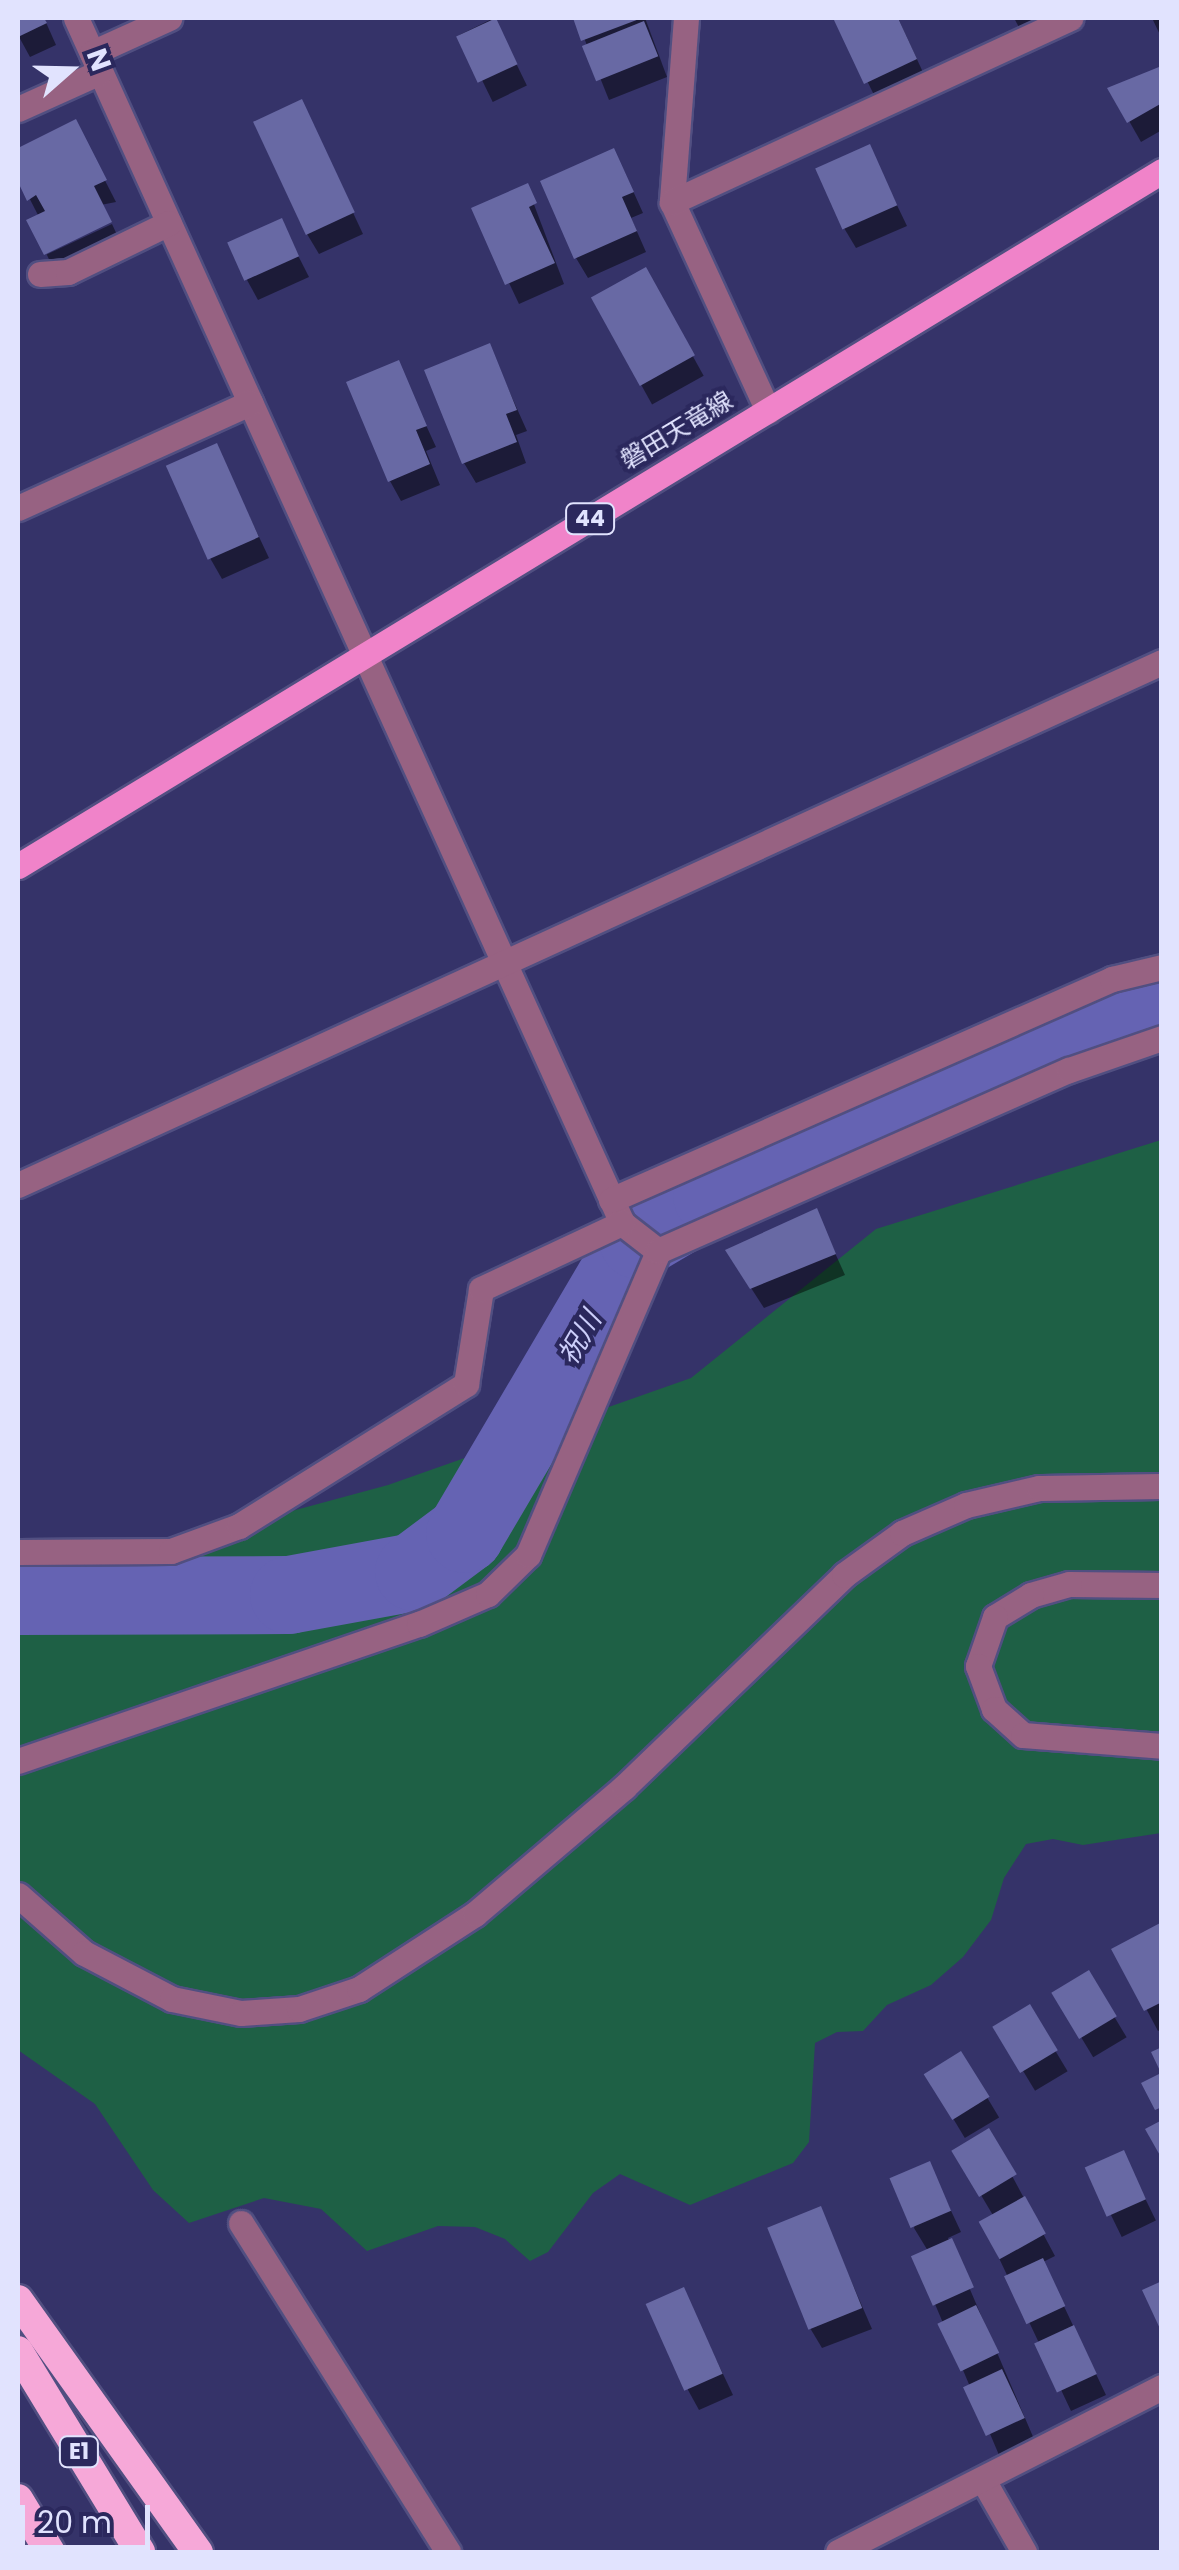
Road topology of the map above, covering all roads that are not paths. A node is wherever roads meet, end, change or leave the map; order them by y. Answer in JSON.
{"nodes":[{"id":1,"x":76,"y":18,"type":"edge"},
{"id":2,"x":169,"y":18,"type":"edge"},
{"id":3,"x":686,"y":18,"type":"edge"},
{"id":4,"x":1071,"y":18,"type":"edge"},
{"id":5,"x":96,"y":62,"type":"junction"},
{"id":6,"x":18,"y":109,"type":"edge"},
{"id":7,"x":1162,"y":171,"type":"edge"},
{"id":8,"x":672,"y":202,"type":"junction"},
{"id":9,"x":169,"y":223,"type":"junction"},
{"id":10,"x":40,"y":274,"type":"dead end"},
{"id":11,"x":250,"y":403,"type":"junction"},
{"id":12,"x":768,"y":411,"type":"junction"},
{"id":13,"x":18,"y":508,"type":"edge"},
{"id":14,"x":365,"y":657,"type":"junction"},
{"id":15,"x":1162,"y":662,"type":"edge"},
{"id":16,"x":18,"y":866,"type":"edge"},
{"id":17,"x":506,"y":960,"type":"junction"},
{"id":18,"x":1162,"y":967,"type":"edge"},
{"id":19,"x":1162,"y":1038,"type":"edge"},
{"id":20,"x":18,"y":1184,"type":"edge"},
{"id":21,"x":619,"y":1216,"type":"junction"},
{"id":22,"x":656,"y":1250,"type":"junction"},
{"id":23,"x":1162,"y":1486,"type":"edge"},
{"id":24,"x":18,"y":1552,"type":"edge"},
{"id":25,"x":1162,"y":1586,"type":"edge"},
{"id":26,"x":1162,"y":1746,"type":"edge"},
{"id":27,"x":18,"y":1761,"type":"edge"},
{"id":28,"x":18,"y":1895,"type":"edge"},
{"id":29,"x":241,"y":2222,"type":"dead end"},
{"id":30,"x":18,"y":2300,"type":"edge"},
{"id":31,"x":18,"y":2351,"type":"edge"},
{"id":32,"x":1162,"y":2387,"type":"edge"},
{"id":33,"x":983,"y":2480,"type":"junction"},
{"id":34,"x":18,"y":2499,"type":"edge"},
{"id":35,"x":50,"y":2552,"type":"edge"},
{"id":36,"x":140,"y":2552,"type":"edge"},
{"id":37,"x":198,"y":2552,"type":"edge"},
{"id":38,"x":448,"y":2552,"type":"edge"},
{"id":39,"x":838,"y":2552,"type":"edge"},
{"id":40,"x":1024,"y":2552,"type":"edge"}],
"edges":[{"from":1,"to":5,"type":"street"},
{"from":2,"to":5,"type":"street"},
{"from":3,"to":8,"type":"street"},
{"from":4,"to":8,"type":"street"},
{"from":5,"to":6,"type":"street"},
{"from":5,"to":9,"type":"street"},
{"from":7,"to":12,"type":"main road","name":"磐田天竜線","number":"44"},
{"from":8,"to":12,"type":"street"},
{"from":9,"to":10,"type":"street"},
{"from":9,"to":11,"type":"street"},
{"from":11,"to":13,"type":"street"},
{"from":11,"to":14,"type":"street"},
{"from":12,"to":14,"type":"main road","name":"磐田天竜線","number":"44"},
{"from":14,"to":16,"type":"main road","name":"磐田天竜線","number":"44"},
{"from":14,"to":17,"type":"street"},
{"from":15,"to":17,"type":"street"},
{"from":17,"to":20,"type":"street"},
{"from":17,"to":21,"type":"street"},
{"from":18,"to":21,"type":"street"},
{"from":19,"to":22,"type":"street"},
{"from":21,"to":22,"type":"street"},
{"from":21,"to":24,"type":"street"},
{"from":22,"to":27,"type":"street"},
{"from":23,"to":28,"type":"street"},
{"from":25,"to":26,"type":"street"},
{"from":29,"to":38,"type":"street"},
{"from":30,"to":37,"type":"highway"},
{"from":31,"to":36,"type":"highway","number":"E1"},
{"from":32,"to":33,"type":"street"},
{"from":33,"to":39,"type":"street"},
{"from":33,"to":40,"type":"street"},
{"from":34,"to":35,"type":"highway"}]}
